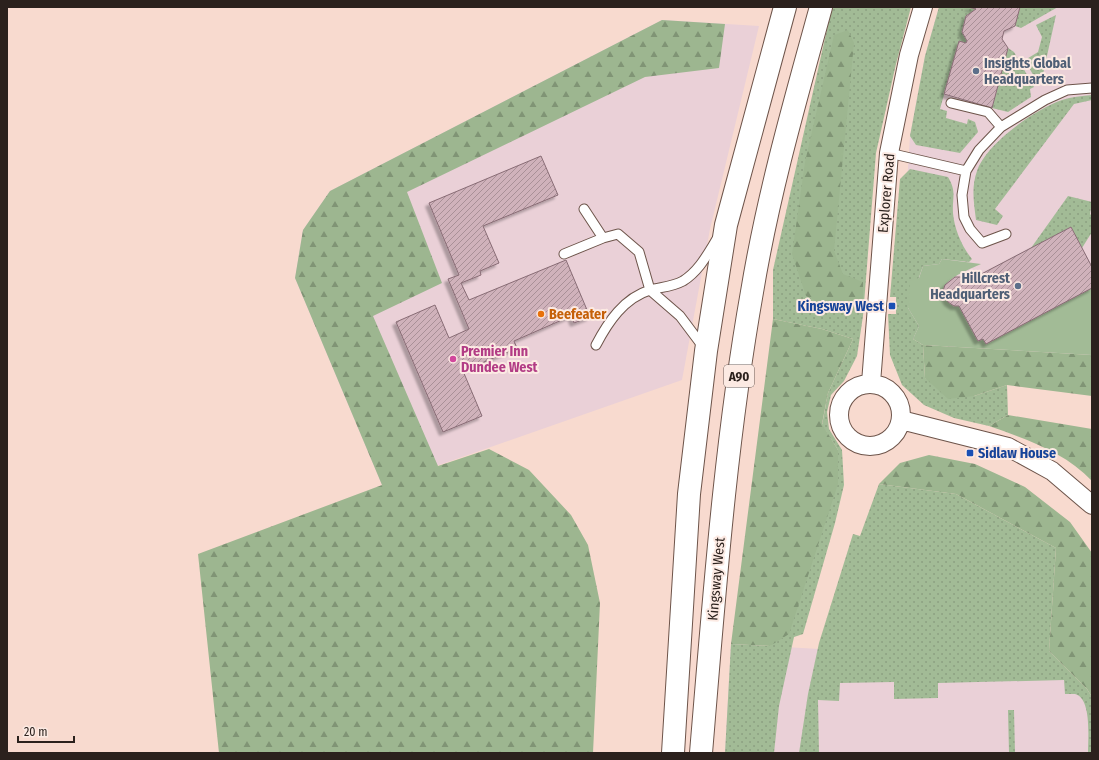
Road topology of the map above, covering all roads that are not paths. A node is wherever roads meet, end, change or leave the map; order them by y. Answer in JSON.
{"nodes":[{"id":1,"x":785,"y":7,"type":"edge"},
{"id":2,"x":821,"y":7,"type":"edge"},
{"id":3,"x":922,"y":7,"type":"edge"},
{"id":4,"x":1092,"y":88,"type":"edge"},
{"id":5,"x":951,"y":103,"type":"dead end"},
{"id":6,"x":1001,"y":127,"type":"junction"},
{"id":7,"x":889,"y":153,"type":"junction"},
{"id":8,"x":966,"y":171,"type":"junction"},
{"id":9,"x":584,"y":209,"type":"dead end"},
{"id":10,"x":726,"y":225,"type":"junction"},
{"id":11,"x":1006,"y":234,"type":"dead end"},
{"id":12,"x":603,"y":238,"type":"junction"},
{"id":13,"x":564,"y":254,"type":"dead end"},
{"id":14,"x":650,"y":290,"type":"junction"},
{"id":15,"x":596,"y":345,"type":"dead end"},
{"id":16,"x":706,"y":351,"type":"junction"},
{"id":17,"x":871,"y":383,"type":"junction"},
{"id":18,"x":901,"y":420,"type":"junction"},
{"id":19,"x":1092,"y":505,"type":"edge"},
{"id":20,"x":673,"y":753,"type":"edge"},
{"id":21,"x":701,"y":753,"type":"edge"}],
"edges":[{"from":1,"to":10,"type":"highway","number":"A90"},
{"from":2,"to":21,"type":"highway","name":"Kingsway West","number":"A90"},
{"from":3,"to":7,"type":"street","name":"Explorer Road"},
{"from":4,"to":6,"type":"lane"},
{"from":5,"to":6,"type":"lane"},
{"from":6,"to":8,"type":"lane"},
{"from":7,"to":8,"type":"lane"},
{"from":7,"to":17,"type":"street","name":"Explorer Road"},
{"from":8,"to":11,"type":"lane"},
{"from":9,"to":12,"type":"lane"},
{"from":10,"to":14,"type":"lane"},
{"from":10,"to":16,"type":"highway","number":"A90"},
{"from":12,"to":13,"type":"lane"},
{"from":12,"to":14,"type":"lane"},
{"from":14,"to":15,"type":"lane"},
{"from":14,"to":16,"type":"lane"},
{"from":16,"to":20,"type":"highway","number":"A90"},
{"from":17,"to":18,"type":"street"},
{"from":17,"to":18,"type":"street"},
{"from":18,"to":19,"type":"street"}]}
